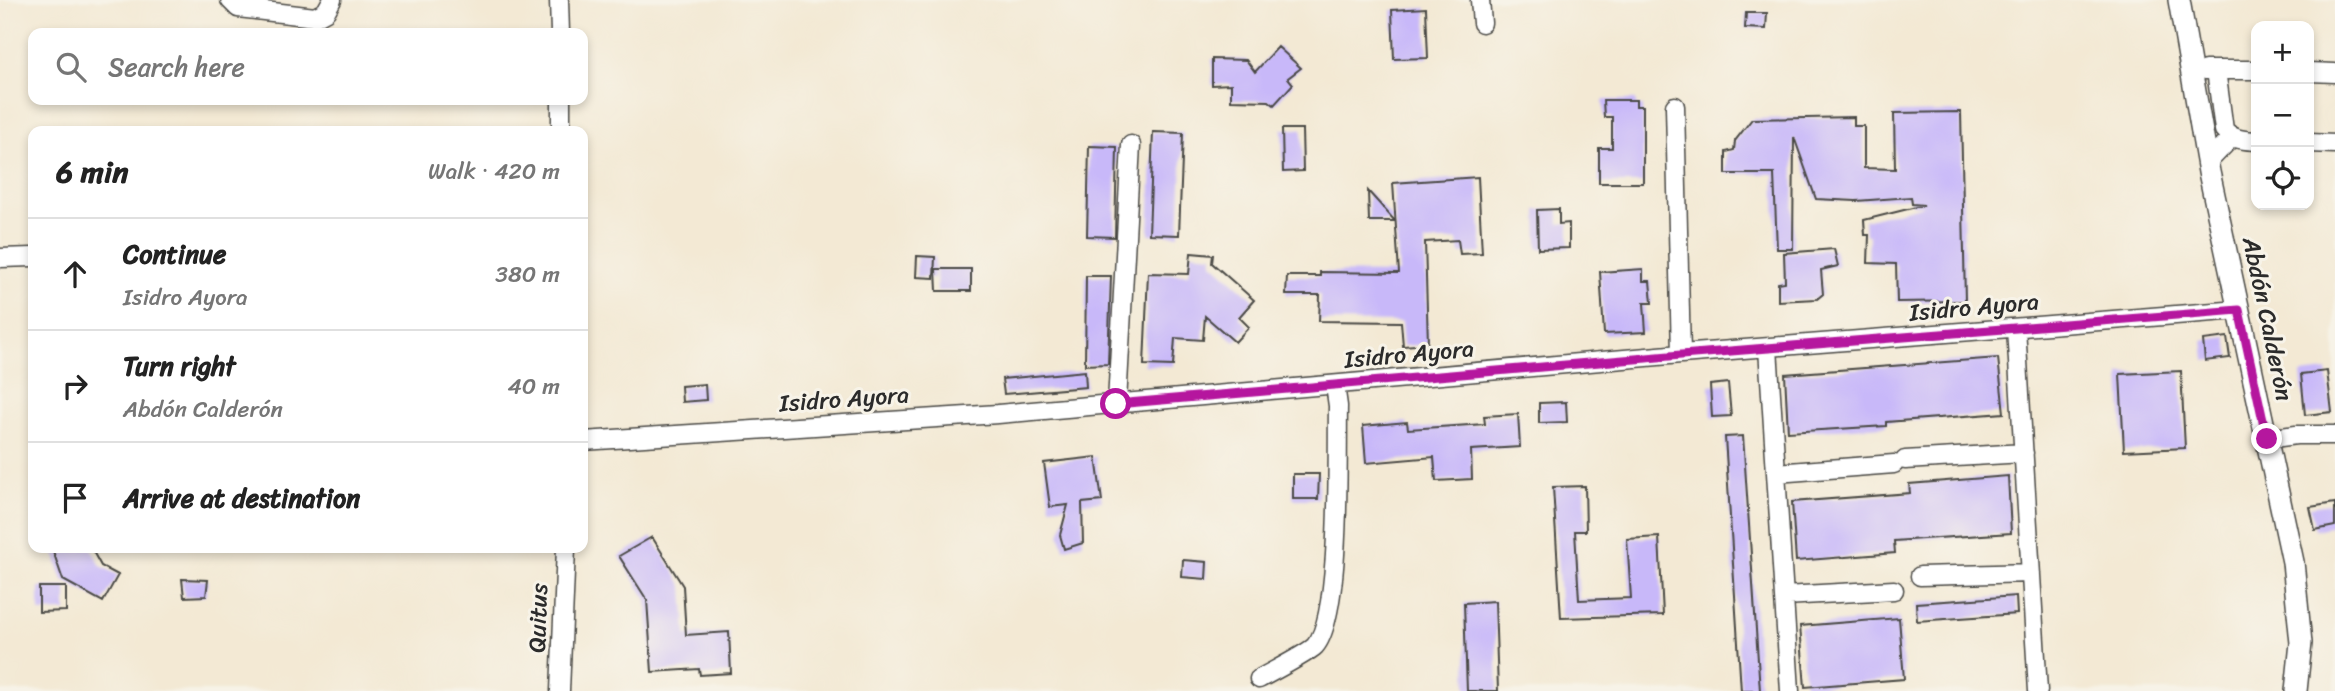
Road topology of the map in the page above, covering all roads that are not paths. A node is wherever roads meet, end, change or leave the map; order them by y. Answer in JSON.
{"nodes":[{"id":1,"x":230,"y":0,"type":"edge"},
{"id":2,"x":332,"y":0,"type":"edge"},
{"id":3,"x":559,"y":0,"type":"edge"},
{"id":4,"x":1480,"y":0,"type":"edge"},
{"id":5,"x":2179,"y":0,"type":"edge"},
{"id":6,"x":1482,"y":23,"type":"dead end"},
{"id":7,"x":560,"y":28,"type":"edge"},
{"id":8,"x":2191,"y":70,"type":"junction"},
{"id":9,"x":2216,"y":70,"type":"junction"},
{"id":10,"x":2251,"y":70,"type":"edge"},
{"id":11,"x":2314,"y":72,"type":"edge"},
{"id":12,"x":2335,"y":73,"type":"edge"},
{"id":13,"x":561,"y":105,"type":"edge"},
{"id":14,"x":1675,"y":106,"type":"dead end"},
{"id":15,"x":561,"y":126,"type":"edge"},
{"id":16,"x":2232,"y":137,"type":"junction"},
{"id":17,"x":2251,"y":140,"type":"edge"},
{"id":18,"x":2314,"y":143,"type":"edge"},
{"id":19,"x":2335,"y":144,"type":"edge"},
{"id":20,"x":1131,"y":145,"type":"dead end"},
{"id":21,"x":2207,"y":163,"type":"junction"},
{"id":22,"x":28,"y":257,"type":"edge"},
{"id":23,"x":0,"y":258,"type":"edge"},
{"id":24,"x":2239,"y":310,"type":"junction"},
{"id":25,"x":2016,"y":328,"type":"junction"},
{"id":26,"x":1769,"y":348,"type":"junction"},
{"id":27,"x":1681,"y":355,"type":"junction"},
{"id":28,"x":1335,"y":385,"type":"junction"},
{"id":29,"x":1116,"y":404,"type":"junction"},
{"id":30,"x":2335,"y":435,"type":"edge"},
{"id":31,"x":2267,"y":439,"type":"junction"},
{"id":32,"x":588,"y":441,"type":"edge"},
{"id":33,"x":2024,"y":453,"type":"junction"},
{"id":34,"x":1776,"y":473,"type":"junction"},
{"id":35,"x":566,"y":553,"type":"edge"},
{"id":36,"x":2031,"y":573,"type":"junction"},
{"id":37,"x":1920,"y":576,"type":"dead end"},
{"id":38,"x":1894,"y":590,"type":"dead end"},
{"id":39,"x":1784,"y":596,"type":"junction"},
{"id":40,"x":1259,"y":679,"type":"dead end"},
{"id":41,"x":560,"y":691,"type":"edge"},
{"id":42,"x":1790,"y":691,"type":"edge"},
{"id":43,"x":2038,"y":691,"type":"edge"},
{"id":44,"x":2295,"y":691,"type":"edge"}],
"edges":[{"from":1,"to":2,"type":"street"},
{"from":3,"to":7,"type":"street"},
{"from":4,"to":6,"type":"street"},
{"from":5,"to":8,"type":"street","name":"Abdón Calderón"},
{"from":8,"to":9,"type":"street"},
{"from":8,"to":21,"type":"street","name":"Abdón Calderón"},
{"from":9,"to":10,"type":"street"},
{"from":9,"to":16,"type":"street"},
{"from":11,"to":12,"type":"street"},
{"from":13,"to":15,"type":"street"},
{"from":14,"to":27,"type":"street"},
{"from":16,"to":17,"type":"street"},
{"from":16,"to":21,"type":"street"},
{"from":18,"to":19,"type":"street"},
{"from":20,"to":29,"type":"street"},
{"from":21,"to":24,"type":"street","name":"Abdón Calderón"},
{"from":22,"to":23,"type":"street"},
{"from":24,"to":25,"type":"street","name":"Isidro Ayora"},
{"from":24,"to":31,"type":"street","name":"Abdón Calderón"},
{"from":25,"to":26,"type":"street","name":"Isidro Ayora"},
{"from":25,"to":33,"type":"street"},
{"from":26,"to":27,"type":"street","name":"Isidro Ayora"},
{"from":26,"to":34,"type":"street"},
{"from":27,"to":28,"type":"street","name":"Isidro Ayora"},
{"from":28,"to":29,"type":"street","name":"Isidro Ayora"},
{"from":28,"to":40,"type":"street"},
{"from":29,"to":32,"type":"street","name":"Isidro Ayora"},
{"from":30,"to":31,"type":"street"},
{"from":31,"to":44,"type":"street","name":"Abdón Calderón"},
{"from":33,"to":34,"type":"street"},
{"from":33,"to":36,"type":"street"},
{"from":34,"to":39,"type":"street"},
{"from":35,"to":41,"type":"street","name":"Quitus"},
{"from":36,"to":37,"type":"street"},
{"from":36,"to":43,"type":"street"},
{"from":38,"to":39,"type":"street"},
{"from":39,"to":42,"type":"street"}]}
